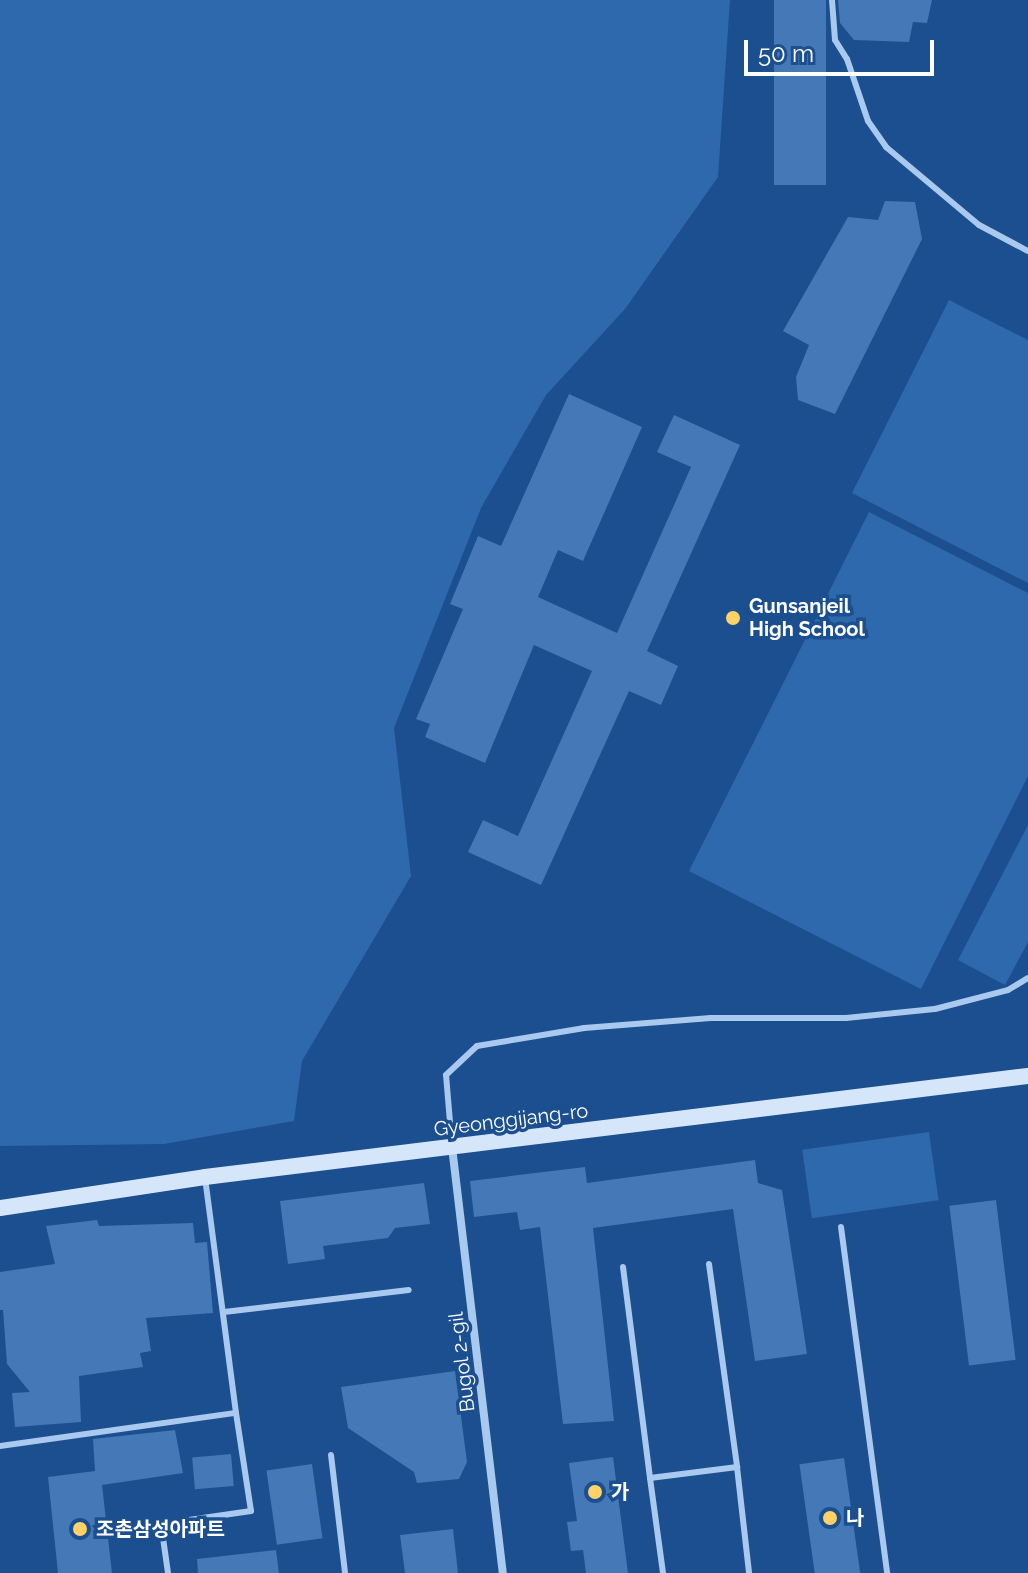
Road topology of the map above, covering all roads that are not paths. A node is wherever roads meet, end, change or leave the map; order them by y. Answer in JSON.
{"nodes":[{"id":1,"x":832,"y":0,"type":"edge"},
{"id":2,"x":1028,"y":251,"type":"edge"},
{"id":3,"x":1028,"y":978,"type":"edge"},
{"id":4,"x":1028,"y":1076,"type":"edge"},
{"id":5,"x":452,"y":1147,"type":"junction"},
{"id":6,"x":205,"y":1177,"type":"junction"},
{"id":7,"x":0,"y":1208,"type":"edge"},
{"id":8,"x":841,"y":1227,"type":"dead end"},
{"id":9,"x":709,"y":1264,"type":"dead end"},
{"id":10,"x":623,"y":1267,"type":"dead end"},
{"id":11,"x":409,"y":1290,"type":"dead end"},
{"id":12,"x":224,"y":1312,"type":"junction"},
{"id":13,"x":236,"y":1413,"type":"junction"},
{"id":14,"x":0,"y":1446,"type":"edge"},
{"id":15,"x":331,"y":1455,"type":"dead end"},
{"id":16,"x":737,"y":1467,"type":"junction"},
{"id":17,"x":650,"y":1478,"type":"junction"},
{"id":18,"x":168,"y":1573,"type":"edge"},
{"id":19,"x":345,"y":1573,"type":"edge"},
{"id":20,"x":503,"y":1573,"type":"edge"},
{"id":21,"x":663,"y":1573,"type":"edge"},
{"id":22,"x":749,"y":1573,"type":"edge"},
{"id":23,"x":887,"y":1573,"type":"edge"}],
"edges":[{"from":1,"to":2,"type":"lane"},
{"from":3,"to":5,"type":"lane"},
{"from":4,"to":5,"type":"street","name":"Gyeonggijang-ro"},
{"from":5,"to":6,"type":"street","name":"Gyeonggijang-ro"},
{"from":5,"to":20,"type":"street","name":"Bugol 2-gil"},
{"from":6,"to":7,"type":"street","name":"Gyeonggijang-ro"},
{"from":6,"to":12,"type":"lane"},
{"from":8,"to":23,"type":"lane"},
{"from":9,"to":16,"type":"lane"},
{"from":10,"to":17,"type":"lane"},
{"from":11,"to":12,"type":"lane"},
{"from":12,"to":13,"type":"lane"},
{"from":13,"to":14,"type":"lane"},
{"from":13,"to":18,"type":"lane"},
{"from":15,"to":19,"type":"lane"},
{"from":16,"to":17,"type":"lane"},
{"from":16,"to":22,"type":"lane"},
{"from":17,"to":21,"type":"lane"}]}
